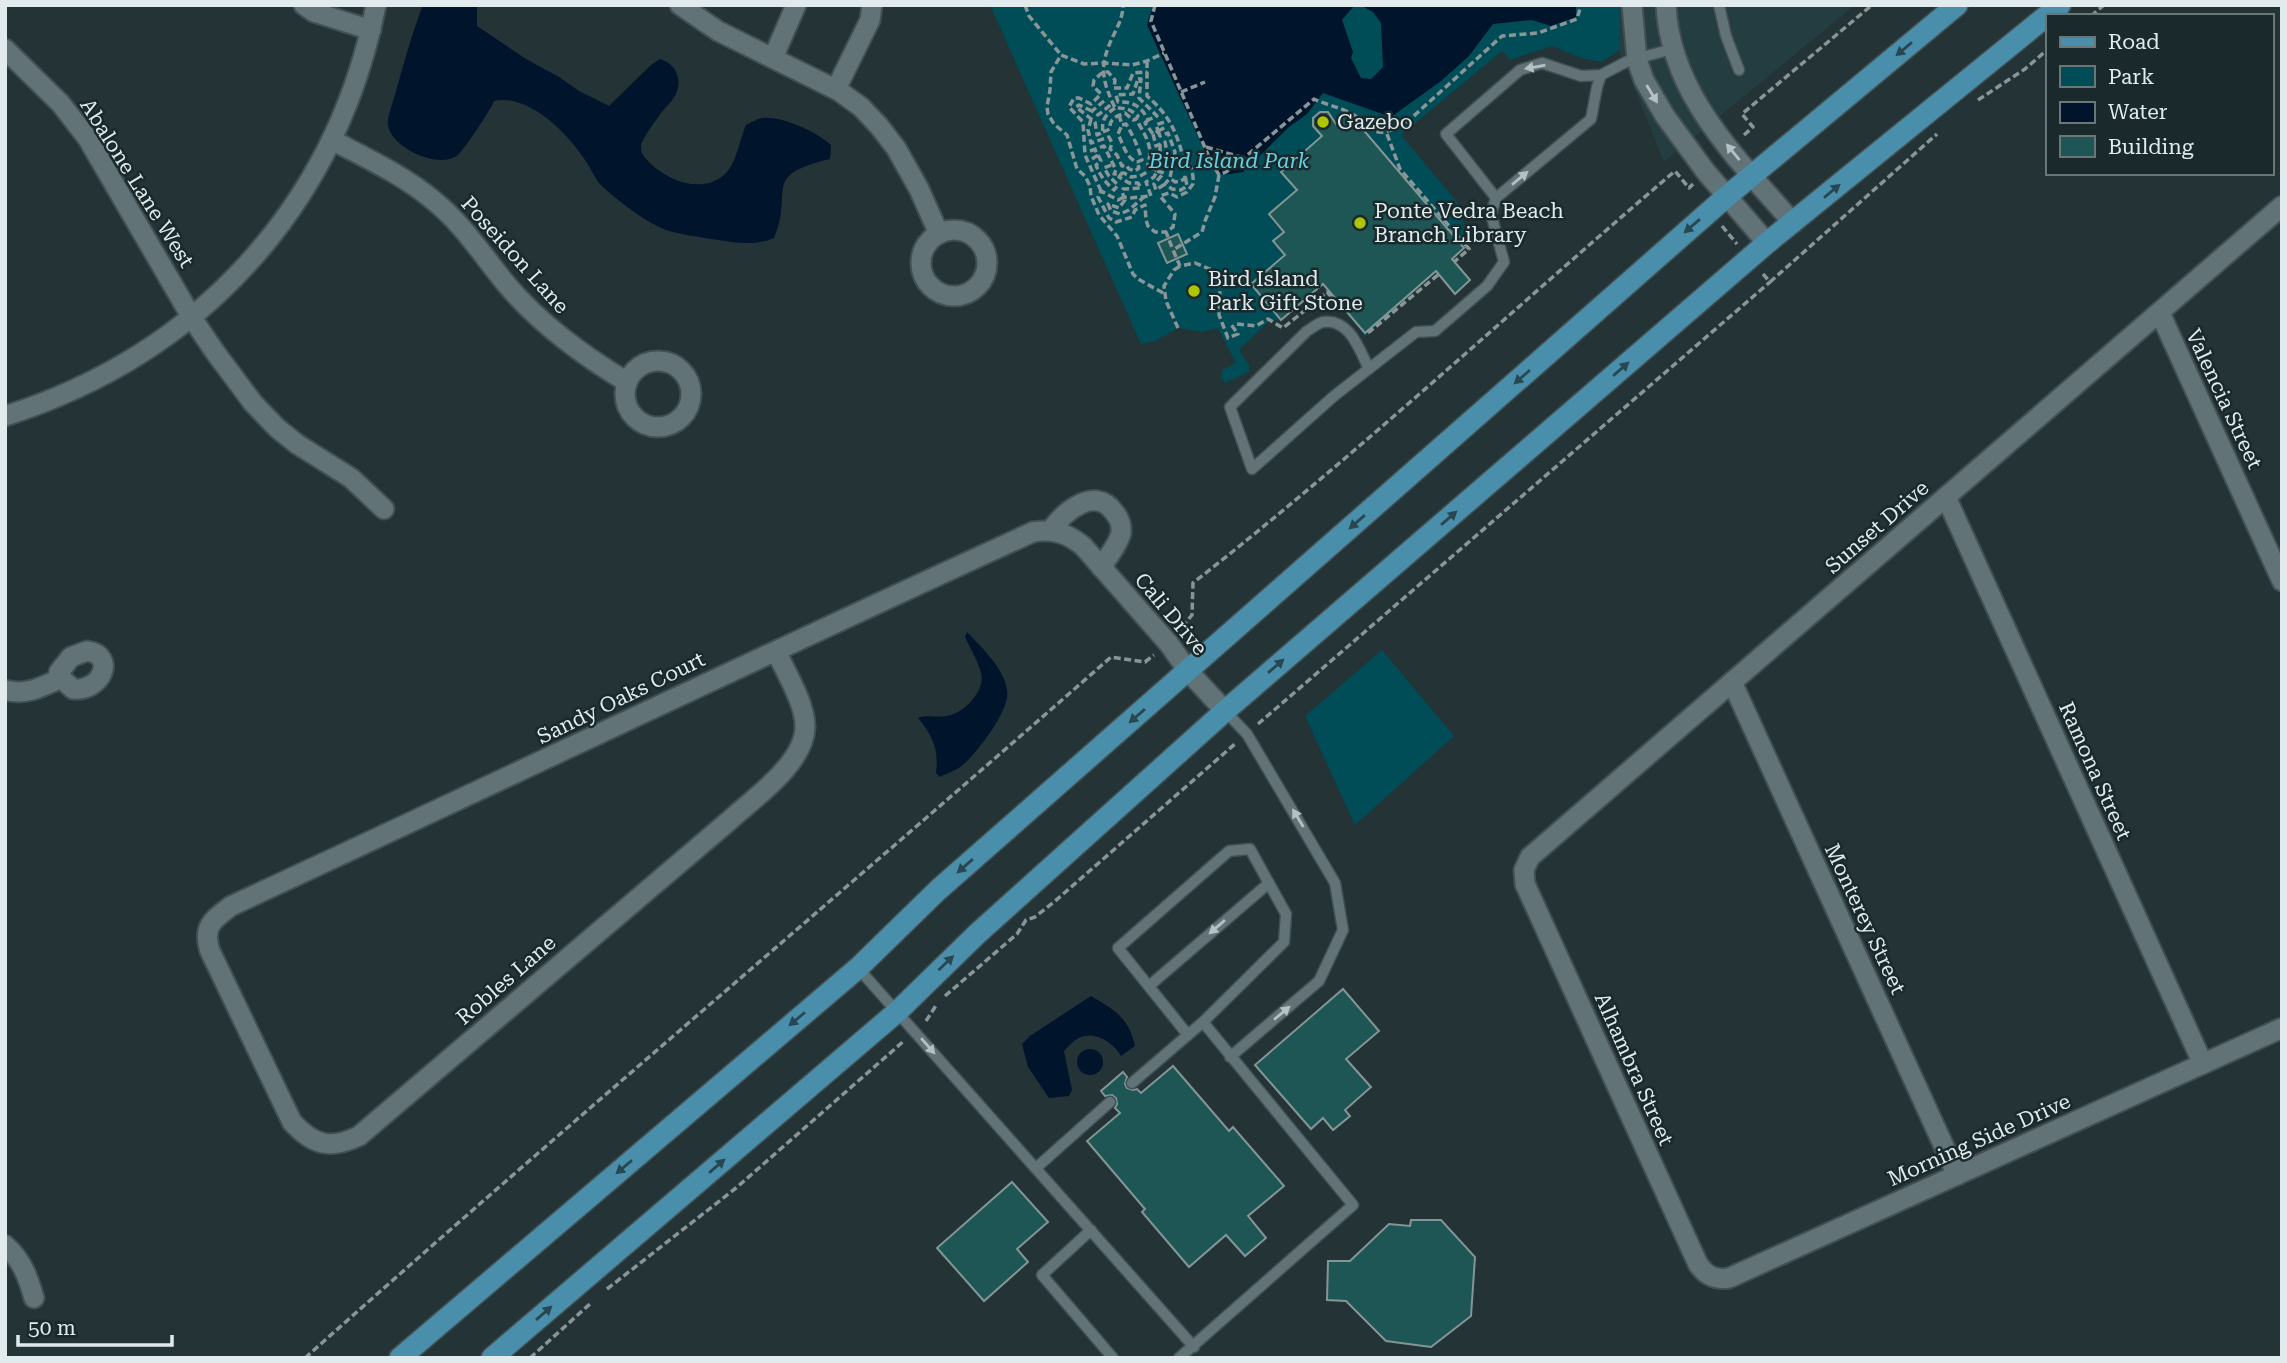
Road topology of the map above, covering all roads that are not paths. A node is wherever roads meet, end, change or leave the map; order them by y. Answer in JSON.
{"nodes":[{"id":1,"x":304,"y":5,"type":"edge"},
{"id":2,"x":376,"y":5,"type":"edge"},
{"id":3,"x":680,"y":5,"type":"edge"},
{"id":4,"x":796,"y":5,"type":"edge"},
{"id":5,"x":872,"y":5,"type":"edge"},
{"id":6,"x":1632,"y":5,"type":"edge"},
{"id":7,"x":1666,"y":5,"type":"edge"},
{"id":8,"x":1719,"y":5,"type":"edge"},
{"id":9,"x":1957,"y":5,"type":"edge"},
{"id":10,"x":2046,"y":16,"type":"edge"},
{"id":11,"x":371,"y":30,"type":"junction"},
{"id":12,"x":5,"y":48,"type":"edge"},
{"id":13,"x":1672,"y":49,"type":"junction"},
{"id":14,"x":773,"y":58,"type":"junction"},
{"id":15,"x":1637,"y":60,"type":"junction"},
{"id":16,"x":1739,"y":70,"type":"dead end"},
{"id":17,"x":1601,"y":75,"type":"junction"},
{"id":18,"x":836,"y":89,"type":"junction"},
{"id":19,"x":332,"y":140,"type":"junction"},
{"id":20,"x":1752,"y":176,"type":"junction"},
{"id":21,"x":1726,"y":197,"type":"junction"},
{"id":22,"x":1496,"y":198,"type":"junction"},
{"id":23,"x":2282,"y":206,"type":"edge"},
{"id":24,"x":1793,"y":223,"type":"junction"},
{"id":25,"x":939,"y":234,"type":"dead end"},
{"id":26,"x":1767,"y":243,"type":"junction"},
{"id":27,"x":2160,"y":313,"type":"junction"},
{"id":28,"x":192,"y":318,"type":"junction"},
{"id":29,"x":1369,"y":369,"type":"junction"},
{"id":30,"x":627,"y":382,"type":"dead end"},
{"id":31,"x":5,"y":416,"type":"edge"},
{"id":32,"x":1946,"y":497,"type":"junction"},
{"id":33,"x":384,"y":509,"type":"dead end"},
{"id":34,"x":1051,"y":530,"type":"junction"},
{"id":35,"x":1101,"y":567,"type":"junction"},
{"id":36,"x":2282,"y":580,"type":"edge"},
{"id":37,"x":776,"y":651,"type":"junction"},
{"id":38,"x":1188,"y":671,"type":"junction"},
{"id":39,"x":61,"y":678,"type":"dead end"},
{"id":40,"x":1732,"y":682,"type":"junction"},
{"id":41,"x":5,"y":690,"type":"edge"},
{"id":42,"x":1225,"y":711,"type":"junction"},
{"id":43,"x":1269,"y":883,"type":"junction"},
{"id":44,"x":1529,"y":892,"type":"joint"},
{"id":45,"x":210,"y":951,"type":"joint"},
{"id":46,"x":858,"y":968,"type":"junction"},
{"id":47,"x":1149,"y":986,"type":"junction"},
{"id":48,"x":898,"y":1011,"type":"junction"},
{"id":49,"x":1203,"y":1023,"type":"junction"},
{"id":50,"x":2282,"y":1028,"type":"edge"},
{"id":51,"x":1188,"y":1035,"type":"junction"},
{"id":52,"x":1230,"y":1057,"type":"junction"},
{"id":53,"x":2203,"y":1064,"type":"junction"},
{"id":54,"x":1132,"y":1083,"type":"dead end"},
{"id":55,"x":1110,"y":1102,"type":"dead end"},
{"id":56,"x":1036,"y":1168,"type":"junction"},
{"id":57,"x":1957,"y":1175,"type":"junction"},
{"id":58,"x":1091,"y":1230,"type":"junction"},
{"id":59,"x":5,"y":1244,"type":"edge"},
{"id":60,"x":1698,"y":1264,"type":"joint"},
{"id":61,"x":34,"y":1298,"type":"dead end"},
{"id":62,"x":1194,"y":1347,"type":"junction"},
{"id":63,"x":400,"y":1358,"type":"edge"},
{"id":64,"x":492,"y":1358,"type":"edge"},
{"id":65,"x":1113,"y":1358,"type":"edge"},
{"id":66,"x":1179,"y":1358,"type":"edge"}],
"edges":[{"from":1,"to":11,"type":"street"},
{"from":2,"to":11,"type":"street"},
{"from":3,"to":14,"type":"street"},
{"from":4,"to":14,"type":"street"},
{"from":5,"to":18,"type":"street"},
{"from":6,"to":15,"type":"street"},
{"from":7,"to":13,"type":"street"},
{"from":8,"to":16,"type":"lane"},
{"from":9,"to":20,"type":"main road","one_way":true},
{"from":24,"to":10,"type":"main road","one_way":true},
{"from":11,"to":19,"type":"street"},
{"from":12,"to":28,"type":"street","name":"Abalone Lane West"},
{"from":13,"to":15,"type":"lane"},
{"from":20,"to":13,"type":"street","one_way":true},
{"from":14,"to":18,"type":"street"},
{"from":15,"to":17,"type":"lane"},
{"from":15,"to":21,"type":"street","one_way":true},
{"from":22,"to":17,"type":"lane","one_way":true},
{"from":17,"to":22,"type":"lane","one_way":true},
{"from":18,"to":25,"type":"street"},
{"from":19,"to":28,"type":"street"},
{"from":19,"to":30,"type":"street","name":"Poseidon Lane"},
{"from":20,"to":21,"type":"main road"},
{"from":20,"to":24,"type":"street"},
{"from":21,"to":26,"type":"street"},
{"from":21,"to":38,"type":"main road","one_way":true},
{"from":22,"to":29,"type":"lane"},
{"from":23,"to":27,"type":"street","name":"Sunset Drive"},
{"from":24,"to":26,"type":"main road"},
{"from":42,"to":26,"type":"main road","one_way":true},
{"from":27,"to":32,"type":"street","name":"Sunset Drive"},
{"from":27,"to":36,"type":"street","name":"Valencia Street"},
{"from":28,"to":31,"type":"street"},
{"from":28,"to":33,"type":"street","name":"Abalone Lane West"},
{"from":29,"to":29,"type":"lane"},
{"from":32,"to":40,"type":"street","name":"Sunset Drive"},
{"from":32,"to":53,"type":"street","name":"Ramona Street"},
{"from":34,"to":35,"type":"street","name":"Cali Drive"},
{"from":34,"to":35,"type":"street"},
{"from":34,"to":37,"type":"street","name":"Sandy Oaks Court"},
{"from":35,"to":38,"type":"street","name":"Cali Drive"},
{"from":37,"to":45,"type":"street","name":"Sandy Oaks Court"},
{"from":37,"to":45,"type":"street","name":"Robles Lane"},
{"from":38,"to":42,"type":"street","name":"Cali Drive"},
{"from":38,"to":46,"type":"main road","one_way":true},
{"from":39,"to":41,"type":"street"},
{"from":40,"to":44,"type":"street","name":"Sunset Drive"},
{"from":40,"to":57,"type":"street","name":"Monterey Street"},
{"from":48,"to":42,"type":"main road","one_way":true},
{"from":52,"to":42,"type":"lane","one_way":true},
{"from":43,"to":47,"type":"lane","one_way":true},
{"from":43,"to":47,"type":"lane"},
{"from":43,"to":49,"type":"lane"},
{"from":44,"to":60,"type":"street","name":"Alhambra Street"},
{"from":46,"to":48,"type":"lane"},
{"from":46,"to":63,"type":"main road","one_way":true},
{"from":47,"to":51,"type":"lane"},
{"from":48,"to":56,"type":"lane","one_way":true},
{"from":64,"to":48,"type":"main road","one_way":true},
{"from":49,"to":51,"type":"lane"},
{"from":49,"to":52,"type":"lane"},
{"from":50,"to":53,"type":"street","name":"Morning Side Drive"},
{"from":51,"to":54,"type":"lane"},
{"from":52,"to":62,"type":"lane"},
{"from":53,"to":57,"type":"street","name":"Morning Side Drive"},
{"from":55,"to":56,"type":"lane"},
{"from":56,"to":58,"type":"lane"},
{"from":57,"to":60,"type":"street","name":"Morning Side Drive"},
{"from":58,"to":62,"type":"lane"},
{"from":58,"to":65,"type":"lane"},
{"from":59,"to":61,"type":"street"},
{"from":62,"to":66,"type":"lane"}]}
